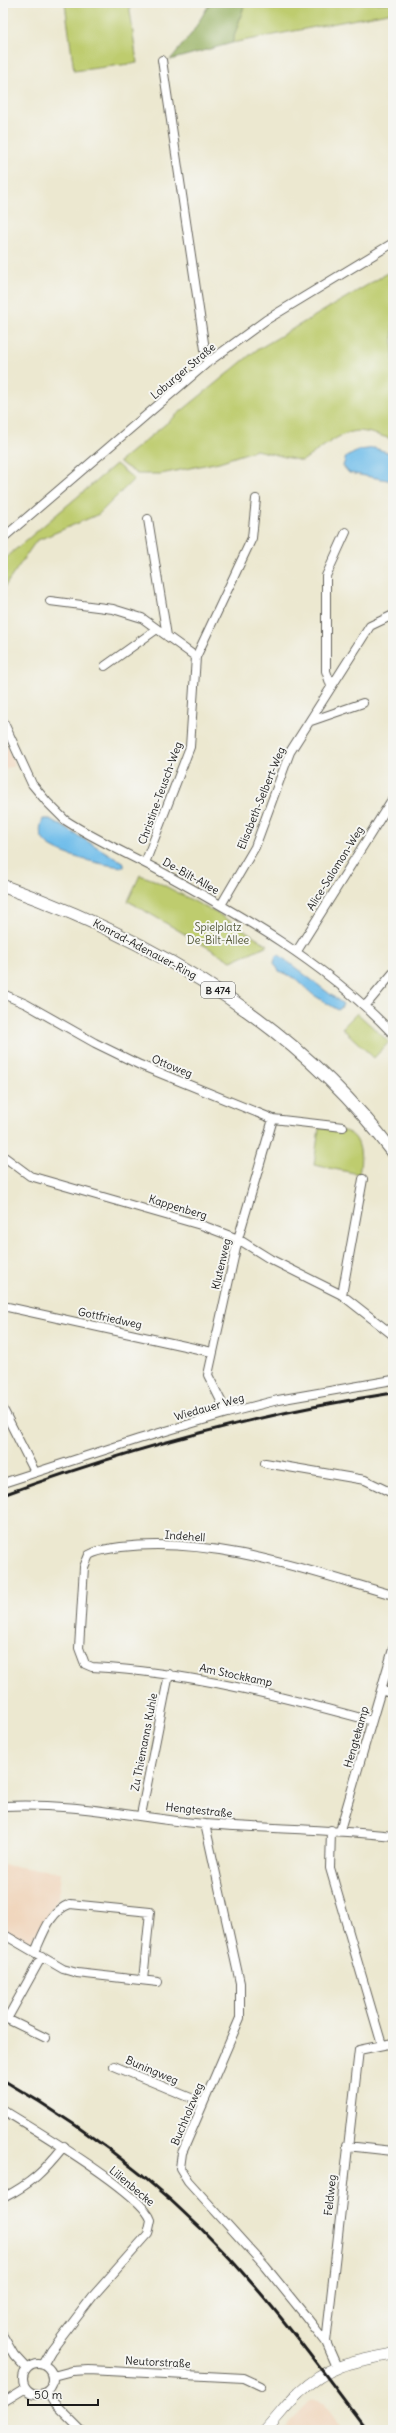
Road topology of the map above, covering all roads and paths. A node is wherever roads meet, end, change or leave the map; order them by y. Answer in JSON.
{"nodes":[{"id":1,"x":162,"y":60,"type":"dead end"},
{"id":2,"x":393,"y":243,"type":"edge"},
{"id":3,"x":207,"y":363,"type":"junction"},
{"id":4,"x":256,"y":499,"type":"dead end"},
{"id":5,"x":148,"y":519,"type":"dead end"},
{"id":6,"x":346,"y":532,"type":"dead end"},
{"id":7,"x":3,"y":538,"type":"edge"},
{"id":8,"x":50,"y":601,"type":"dead end"},
{"id":9,"x":393,"y":615,"type":"edge"},
{"id":10,"x":157,"y":629,"type":"junction"},
{"id":11,"x":167,"y":636,"type":"junction"},
{"id":12,"x":196,"y":657,"type":"junction"},
{"id":13,"x":105,"y":666,"type":"dead end"},
{"id":14,"x":331,"y":686,"type":"junction"},
{"id":15,"x":363,"y":703,"type":"dead end"},
{"id":16,"x":3,"y":721,"type":"edge"},
{"id":17,"x":311,"y":721,"type":"junction"},
{"id":18,"x":393,"y":798,"type":"edge"},
{"id":19,"x":145,"y":863,"type":"junction"},
{"id":20,"x":3,"y":886,"type":"edge"},
{"id":21,"x":221,"y":905,"type":"junction"},
{"id":22,"x":297,"y":951,"type":"junction"},
{"id":23,"x":393,"y":973,"type":"edge"},
{"id":24,"x":3,"y":994,"type":"edge"},
{"id":25,"x":366,"y":1005,"type":"junction"},
{"id":26,"x":393,"y":1034,"type":"edge"},
{"id":27,"x":272,"y":1119,"type":"junction"},
{"id":28,"x":343,"y":1127,"type":"dead end"},
{"id":29,"x":393,"y":1152,"type":"edge"},
{"id":30,"x":3,"y":1156,"type":"edge"},
{"id":31,"x":363,"y":1179,"type":"dead end"},
{"id":32,"x":238,"y":1238,"type":"junction"},
{"id":33,"x":342,"y":1295,"type":"junction"},
{"id":34,"x":3,"y":1306,"type":"edge"},
{"id":35,"x":393,"y":1335,"type":"edge"},
{"id":36,"x":212,"y":1352,"type":"junction"},
{"id":37,"x":393,"y":1380,"type":"edge"},
{"id":38,"x":3,"y":1409,"type":"edge"},
{"id":39,"x":227,"y":1413,"type":"junction"},
{"id":40,"x":265,"y":1463,"type":"dead end"},
{"id":41,"x":35,"y":1472,"type":"junction"},
{"id":42,"x":3,"y":1483,"type":"edge"},
{"id":43,"x":393,"y":1494,"type":"edge"},
{"id":44,"x":393,"y":1595,"type":"edge"},
{"id":45,"x":393,"y":1649,"type":"edge"},
{"id":46,"x":92,"y":1667,"type":"joint"},
{"id":47,"x":169,"y":1674,"type":"junction"},
{"id":48,"x":381,"y":1690,"type":"junction"},
{"id":49,"x":393,"y":1694,"type":"edge"},
{"id":50,"x":372,"y":1722,"type":"junction"},
{"id":51,"x":3,"y":1806,"type":"edge"},
{"id":52,"x":141,"y":1814,"type":"junction"},
{"id":53,"x":205,"y":1824,"type":"junction"},
{"id":54,"x":331,"y":1830,"type":"junction"},
{"id":55,"x":340,"y":1830,"type":"junction"},
{"id":56,"x":393,"y":1836,"type":"edge"},
{"id":57,"x":3,"y":1934,"type":"edge"},
{"id":58,"x":38,"y":1954,"type":"junction"},
{"id":59,"x":143,"y":1980,"type":"junction"},
{"id":60,"x":158,"y":1982,"type":"dead end"},
{"id":61,"x":46,"y":2038,"type":"dead end"},
{"id":62,"x":393,"y":2042,"type":"edge"},
{"id":63,"x":382,"y":2045,"type":"junction"},
{"id":64,"x":114,"y":2066,"type":"dead end"},
{"id":65,"x":203,"y":2103,"type":"junction"},
{"id":66,"x":3,"y":2110,"type":"edge"},
{"id":67,"x":64,"y":2146,"type":"junction"},
{"id":68,"x":347,"y":2146,"type":"junction"},
{"id":69,"x":393,"y":2151,"type":"edge"},
{"id":70,"x":3,"y":2198,"type":"edge"},
{"id":71,"x":3,"y":2336,"type":"edge"},
{"id":72,"x":326,"y":2342,"type":"junction"},
{"id":73,"x":393,"y":2354,"type":"edge"},
{"id":74,"x":43,"y":2365,"type":"junction"},
{"id":75,"x":337,"y":2367,"type":"junction"},
{"id":76,"x":28,"y":2369,"type":"junction"},
{"id":77,"x":53,"y":2376,"type":"junction"},
{"id":78,"x":261,"y":2386,"type":"dead end"},
{"id":79,"x":26,"y":2388,"type":"junction"},
{"id":80,"x":47,"y":2392,"type":"junction"},
{"id":81,"x":3,"y":2402,"type":"edge"},
{"id":82,"x":81,"y":2430,"type":"edge"},
{"id":83,"x":266,"y":2430,"type":"edge"}],
"edges":[{"from":1,"to":3,"type":"street"},
{"from":2,"to":3,"type":"street","name":"Loburger Straße"},
{"from":3,"to":7,"type":"street","name":"Loburger Straße"},
{"from":4,"to":12,"type":"street","name":"Christine-Teusch-Weg"},
{"from":5,"to":11,"type":"street"},
{"from":6,"to":14,"type":"street"},
{"from":8,"to":10,"type":"street"},
{"from":9,"to":14,"type":"street","name":"Elisabeth-Selbert-Weg"},
{"from":10,"to":11,"type":"street"},
{"from":10,"to":13,"type":"street"},
{"from":11,"to":12,"type":"street"},
{"from":12,"to":19,"type":"street","name":"Christine-Teusch-Weg"},
{"from":14,"to":17,"type":"street","name":"Elisabeth-Selbert-Weg"},
{"from":15,"to":17,"type":"street"},
{"from":16,"to":19,"type":"street","name":"De-Bilt-Allee"},
{"from":17,"to":21,"type":"street","name":"Elisabeth-Selbert-Weg"},
{"from":18,"to":22,"type":"street","name":"Alice-Salomon-Weg"},
{"from":19,"to":21,"type":"street","name":"De-Bilt-Allee"},
{"from":20,"to":29,"type":"main road","name":"Konrad-Adenauer-Ring","number":"B 474"},
{"from":21,"to":22,"type":"street","name":"De-Bilt-Allee"},
{"from":22,"to":25,"type":"street","name":"De-Bilt-Allee"},
{"from":23,"to":25,"type":"street"},
{"from":24,"to":27,"type":"street","name":"Ottoweg"},
{"from":25,"to":26,"type":"street","name":"De-Bilt-Allee"},
{"from":27,"to":28,"type":"street","name":"Ottoweg"},
{"from":27,"to":32,"type":"street","name":"Klutenweg"},
{"from":30,"to":32,"type":"street","name":"Kappenberg"},
{"from":31,"to":33,"type":"street"},
{"from":32,"to":33,"type":"street","name":"Kappenberg"},
{"from":32,"to":36,"type":"street","name":"Klutenweg"},
{"from":33,"to":35,"type":"street","name":"Kappenberg"},
{"from":34,"to":36,"type":"street","name":"Gottfriedweg"},
{"from":36,"to":39,"type":"street","name":"Klutenweg"},
{"from":37,"to":39,"type":"street","name":"Wiedauer Weg"},
{"from":38,"to":41,"type":"street"},
{"from":39,"to":41,"type":"street","name":"Wiedauer Weg"},
{"from":40,"to":43,"type":"street"},
{"from":41,"to":42,"type":"street","name":"Wiedauer Weg"},
{"from":44,"to":46,"type":"street","name":"Indehell"},
{"from":45,"to":48,"type":"street","name":"Hengtekamp"},
{"from":46,"to":47,"type":"street","name":"Am Stockkamp"},
{"from":47,"to":50,"type":"street","name":"Am Stockkamp"},
{"from":47,"to":52,"type":"street","name":"Zu Thiemanns Kuhle"},
{"from":48,"to":49,"type":"street"},
{"from":48,"to":50,"type":"street","name":"Hengtekamp"},
{"from":50,"to":55,"type":"street","name":"Hengtekamp"},
{"from":51,"to":52,"type":"street","name":"Hengtestraße"},
{"from":52,"to":53,"type":"street","name":"Hengtestraße"},
{"from":53,"to":54,"type":"street","name":"Hengtestraße"},
{"from":53,"to":65,"type":"street","name":"Buchholzweg"},
{"from":54,"to":55,"type":"street","name":"Hengtestraße"},
{"from":54,"to":63,"type":"street"},
{"from":55,"to":56,"type":"street","name":"Hengtestraße"},
{"from":57,"to":58,"type":"street"},
{"from":58,"to":59,"type":"street"},
{"from":58,"to":59,"type":"street"},
{"from":58,"to":61,"type":"street"},
{"from":59,"to":60,"type":"street"},
{"from":62,"to":63,"type":"street"},
{"from":63,"to":68,"type":"street","name":"Feldweg"},
{"from":64,"to":65,"type":"street","name":"Buningweg"},
{"from":65,"to":72,"type":"street","name":"Buchholzweg"},
{"from":66,"to":67,"type":"street","name":"Lilienbecke"},
{"from":67,"to":70,"type":"street"},
{"from":67,"to":74,"type":"street","name":"Lilienbecke"},
{"from":68,"to":69,"type":"street"},
{"from":68,"to":72,"type":"street","name":"Feldweg"},
{"from":71,"to":76,"type":"street"},
{"from":72,"to":75,"type":"street","name":"Buchholzweg"},
{"from":73,"to":75,"type":"main road"},
{"from":74,"to":76,"type":"street"},
{"from":74,"to":77,"type":"street"},
{"from":75,"to":83,"type":"main road"},
{"from":76,"to":79,"type":"street"},
{"from":77,"to":78,"type":"street","name":"Neutorstraße"},
{"from":77,"to":80,"type":"street"},
{"from":79,"to":80,"type":"street"},
{"from":79,"to":81,"type":"street"},
{"from":80,"to":82,"type":"street"}]}
